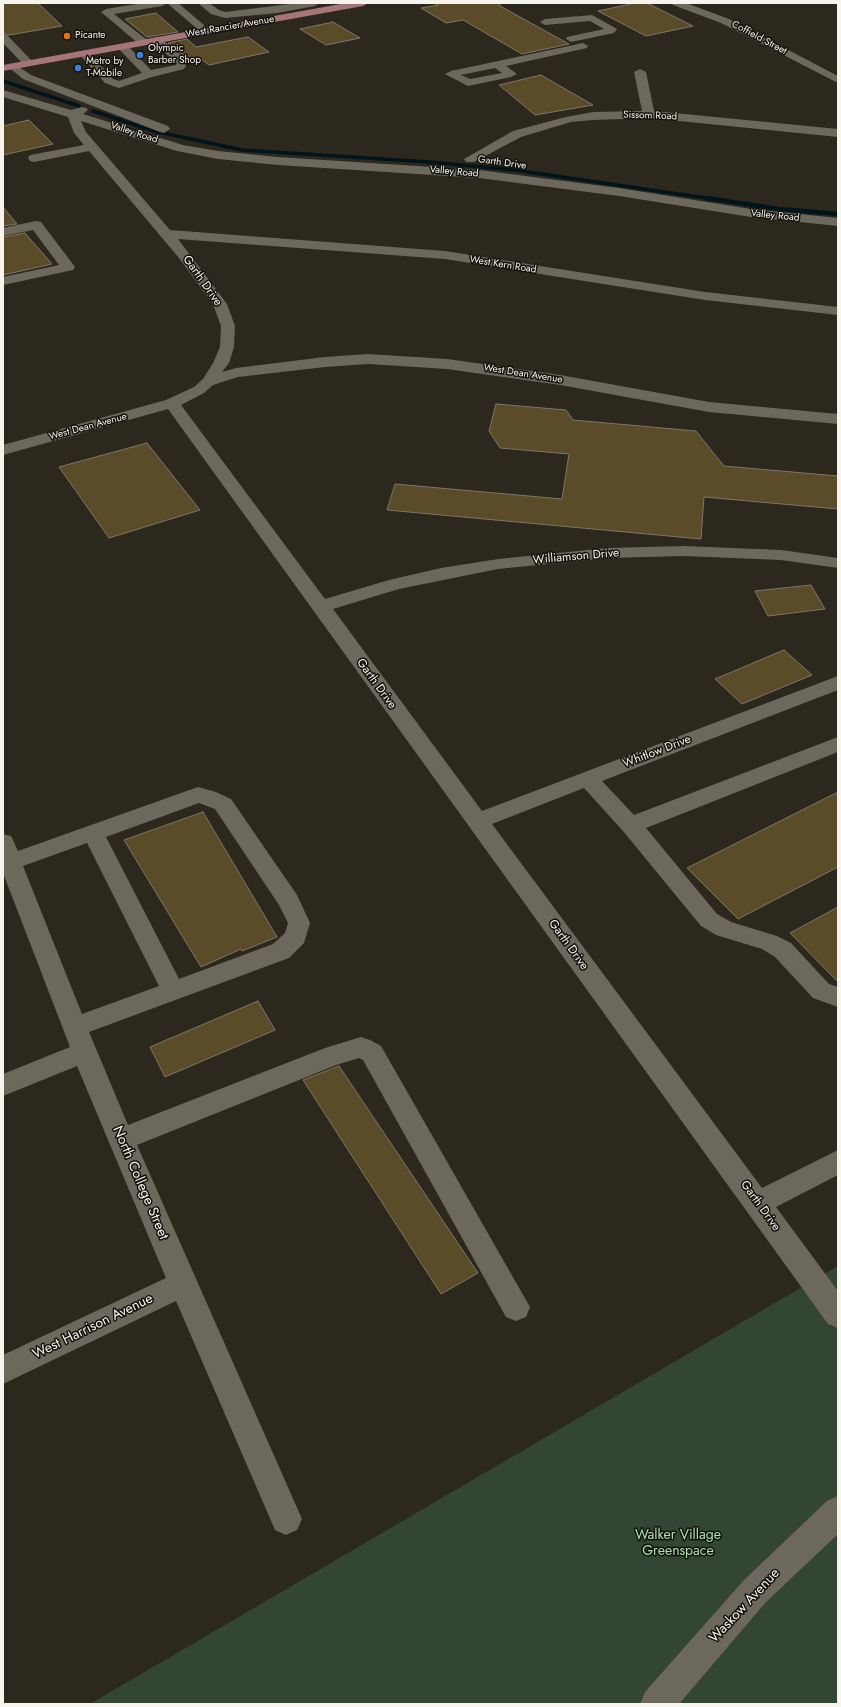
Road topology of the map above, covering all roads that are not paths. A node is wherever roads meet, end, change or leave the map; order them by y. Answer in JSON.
{"nodes":[{"id":1,"x":162,"y":3,"type":"edge"},
{"id":2,"x":202,"y":3,"type":"edge"},
{"id":3,"x":233,"y":3,"type":"edge"},
{"id":4,"x":269,"y":3,"type":"edge"},
{"id":5,"x":311,"y":3,"type":"edge"},
{"id":6,"x":363,"y":3,"type":"edge"},
{"id":7,"x":677,"y":3,"type":"edge"},
{"id":8,"x":345,"y":4,"type":"edge"},
{"id":9,"x":175,"y":5,"type":"edge"},
{"id":10,"x":277,"y":10,"type":"junction"},
{"id":11,"x":247,"y":13,"type":"junction"},
{"id":12,"x":286,"y":17,"type":"junction"},
{"id":13,"x":206,"y":31,"type":"junction"},
{"id":14,"x":3,"y":37,"type":"edge"},
{"id":15,"x":571,"y":39,"type":"junction"},
{"id":16,"x":156,"y":40,"type":"junction"},
{"id":17,"x":143,"y":42,"type":"junction"},
{"id":18,"x":122,"y":46,"type":"junction"},
{"id":19,"x":83,"y":53,"type":"junction"},
{"id":20,"x":28,"y":63,"type":"junction"},
{"id":21,"x":497,"y":64,"type":"dead end"},
{"id":22,"x":8,"y":67,"type":"edge"},
{"id":23,"x":640,"y":72,"type":"dead end"},
{"id":24,"x":149,"y":74,"type":"junction"},
{"id":25,"x":838,"y":80,"type":"edge"},
{"id":26,"x":3,"y":93,"type":"edge"},
{"id":27,"x":98,"y":104,"type":"junction"},
{"id":28,"x":73,"y":114,"type":"junction"},
{"id":29,"x":649,"y":114,"type":"junction"},
{"id":30,"x":175,"y":131,"type":"dead end"},
{"id":31,"x":838,"y":133,"type":"edge"},
{"id":32,"x":92,"y":147,"type":"junction"},
{"id":33,"x":34,"y":158,"type":"dead end"},
{"id":34,"x":456,"y":158,"type":"dead end"},
{"id":35,"x":470,"y":159,"type":"junction"},
{"id":36,"x":494,"y":162,"type":"dead end"},
{"id":37,"x":838,"y":222,"type":"edge"},
{"id":38,"x":3,"y":232,"type":"edge"},
{"id":39,"x":165,"y":234,"type":"junction"},
{"id":40,"x":3,"y":281,"type":"edge"},
{"id":41,"x":838,"y":311,"type":"edge"},
{"id":42,"x":208,"y":382,"type":"junction"},
{"id":43,"x":172,"y":403,"type":"junction"},
{"id":44,"x":838,"y":419,"type":"edge"},
{"id":45,"x":3,"y":450,"type":"edge"},
{"id":46,"x":838,"y":562,"type":"edge"},
{"id":47,"x":320,"y":607,"type":"junction"},
{"id":48,"x":838,"y":684,"type":"edge"},
{"id":49,"x":838,"y":744,"type":"edge"},
{"id":50,"x":587,"y":779,"type":"junction"},
{"id":51,"x":477,"y":821,"type":"junction"},
{"id":52,"x":631,"y":825,"type":"junction"},
{"id":53,"x":93,"y":833,"type":"junction"},
{"id":54,"x":6,"y":856,"type":"edge"},
{"id":55,"x":173,"y":991,"type":"junction"},
{"id":56,"x":838,"y":997,"type":"edge"},
{"id":57,"x":75,"y":1027,"type":"junction"},
{"id":58,"x":84,"y":1052,"type":"junction"},
{"id":59,"x":3,"y":1085,"type":"edge"},
{"id":60,"x":122,"y":1139,"type":"junction"},
{"id":61,"x":838,"y":1162,"type":"edge"},
{"id":62,"x":758,"y":1203,"type":"junction"},
{"id":63,"x":182,"y":1284,"type":"junction"},
{"id":64,"x":516,"y":1307,"type":"dead end"},
{"id":65,"x":838,"y":1314,"type":"edge"},
{"id":66,"x":3,"y":1370,"type":"edge"},
{"id":67,"x":838,"y":1512,"type":"edge"},
{"id":68,"x":286,"y":1519,"type":"dead end"},
{"id":69,"x":657,"y":1704,"type":"edge"}],
"edges":[{"from":1,"to":17,"type":"street"},
{"from":2,"to":9,"type":"street"},
{"from":2,"to":11,"type":"street"},
{"from":3,"to":11,"type":"street"},
{"from":4,"to":10,"type":"street"},
{"from":5,"to":10,"type":"street"},
{"from":6,"to":8,"type":"main road","name":"West Rancier Avenue"},
{"from":7,"to":25,"type":"street","name":"Coffield Street"},
{"from":8,"to":12,"type":"main road","name":"West Rancier Avenue"},
{"from":9,"to":13,"type":"street"},
{"from":10,"to":11,"type":"street"},
{"from":10,"to":12,"type":"street"},
{"from":12,"to":13,"type":"main road","name":"West Rancier Avenue"},
{"from":13,"to":16,"type":"main road","name":"West Rancier Avenue"},
{"from":14,"to":20,"type":"street"},
{"from":15,"to":15,"type":"street"},
{"from":15,"to":21,"type":"street"},
{"from":16,"to":17,"type":"main road","name":"West Rancier Avenue"},
{"from":16,"to":24,"type":"street"},
{"from":17,"to":18,"type":"main road","name":"West Rancier Avenue"},
{"from":18,"to":19,"type":"main road","name":"West Rancier Avenue"},
{"from":18,"to":24,"type":"street"},
{"from":19,"to":20,"type":"main road","name":"West Rancier Avenue"},
{"from":19,"to":24,"type":"street"},
{"from":20,"to":22,"type":"main road","name":"West Rancier Avenue"},
{"from":22,"to":27,"type":"street"},
{"from":23,"to":29,"type":"street"},
{"from":26,"to":28,"type":"street"},
{"from":27,"to":28,"type":"street"},
{"from":27,"to":30,"type":"street"},
{"from":28,"to":32,"type":"street","name":"Garth Drive"},
{"from":28,"to":37,"type":"street","name":"Valley Road"},
{"from":29,"to":31,"type":"street","name":"Sissom Road"},
{"from":29,"to":35,"type":"street","name":"Sissom Road"},
{"from":32,"to":33,"type":"street"},
{"from":32,"to":39,"type":"street","name":"Garth Drive"},
{"from":34,"to":35,"type":"street","name":"Garth Drive"},
{"from":35,"to":36,"type":"street","name":"Garth Drive"},
{"from":38,"to":40,"type":"street"},
{"from":39,"to":41,"type":"street","name":"West Kern Road"},
{"from":39,"to":42,"type":"street","name":"Garth Drive"},
{"from":42,"to":43,"type":"street","name":"Garth Drive"},
{"from":42,"to":44,"type":"street","name":"West Dean Avenue"},
{"from":43,"to":45,"type":"street","name":"West Dean Avenue"},
{"from":43,"to":47,"type":"street","name":"Garth Drive"},
{"from":46,"to":47,"type":"street","name":"Williamson Drive"},
{"from":47,"to":51,"type":"street","name":"Garth Drive"},
{"from":48,"to":50,"type":"street","name":"Whitlow Drive"},
{"from":49,"to":52,"type":"street"},
{"from":50,"to":51,"type":"street","name":"Whitlow Drive"},
{"from":50,"to":52,"type":"street"},
{"from":51,"to":62,"type":"street","name":"Garth Drive"},
{"from":52,"to":56,"type":"street"},
{"from":53,"to":54,"type":"street"},
{"from":53,"to":55,"type":"street"},
{"from":53,"to":55,"type":"street"},
{"from":54,"to":57,"type":"street","name":"North College Street"},
{"from":55,"to":57,"type":"street"},
{"from":57,"to":58,"type":"street","name":"North College Street"},
{"from":58,"to":59,"type":"street"},
{"from":58,"to":60,"type":"street","name":"North College Street"},
{"from":60,"to":63,"type":"street","name":"North College Street"},
{"from":60,"to":64,"type":"street"},
{"from":61,"to":62,"type":"street"},
{"from":62,"to":65,"type":"street","name":"Garth Drive"},
{"from":63,"to":66,"type":"street","name":"West Harrison Avenue"},
{"from":63,"to":68,"type":"street","name":"North College Street"},
{"from":67,"to":69,"type":"street","name":"Waskow Avenue"}]}
